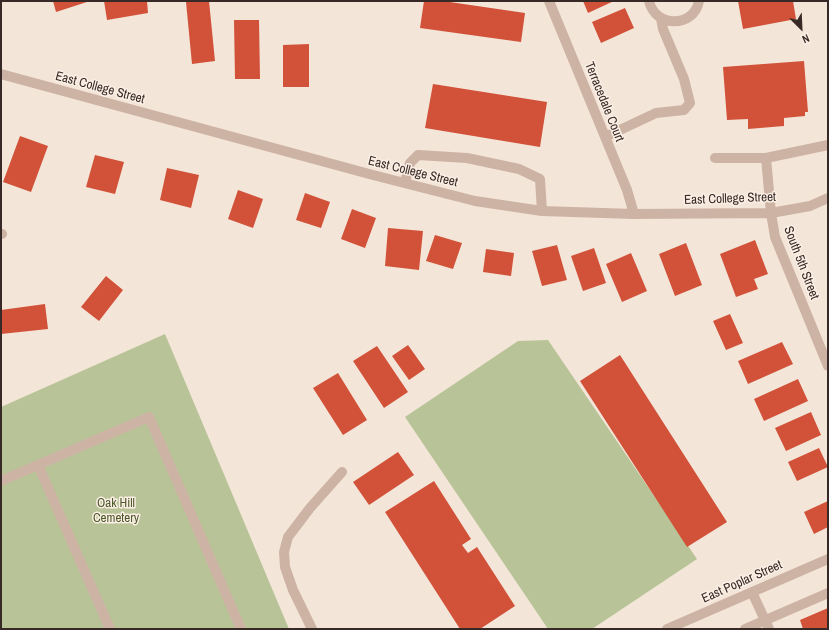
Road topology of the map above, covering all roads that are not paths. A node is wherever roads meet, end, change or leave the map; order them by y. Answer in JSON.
{"nodes":[{"id":1,"x":549,"y":1,"type":"edge"},
{"id":2,"x":649,"y":1,"type":"edge"},
{"id":3,"x":699,"y":1,"type":"edge"},
{"id":4,"x":661,"y":18,"type":"junction"},
{"id":5,"x":1,"y":74,"type":"edge"},
{"id":6,"x":605,"y":138,"type":"junction"},
{"id":7,"x":828,"y":145,"type":"edge"},
{"id":8,"x":715,"y":158,"type":"dead end"},
{"id":9,"x":766,"y":158,"type":"junction"},
{"id":10,"x":405,"y":182,"type":"junction"},
{"id":11,"x":828,"y":198,"type":"edge"},
{"id":12,"x":542,"y":211,"type":"junction"},
{"id":13,"x":771,"y":213,"type":"junction"},
{"id":14,"x":634,"y":214,"type":"junction"},
{"id":15,"x":828,"y":366,"type":"edge"},
{"id":16,"x":38,"y":465,"type":"junction"},
{"id":17,"x":342,"y":472,"type":"dead end"},
{"id":18,"x":1,"y":481,"type":"edge"},
{"id":19,"x":828,"y":559,"type":"edge"},
{"id":20,"x":752,"y":592,"type":"junction"},
{"id":21,"x":828,"y":593,"type":"edge"},
{"id":22,"x":767,"y":625,"type":"edge"},
{"id":23,"x":110,"y":629,"type":"edge"},
{"id":24,"x":241,"y":629,"type":"edge"},
{"id":25,"x":312,"y":629,"type":"edge"},
{"id":26,"x":667,"y":629,"type":"edge"},
{"id":27,"x":745,"y":629,"type":"edge"}],
"edges":[{"from":1,"to":6,"type":"street","name":"Terracedale Court"},
{"from":2,"to":4,"type":"street"},
{"from":3,"to":4,"type":"street"},
{"from":4,"to":6,"type":"street"},
{"from":5,"to":10,"type":"street","name":"East College Street"},
{"from":6,"to":14,"type":"street","name":"Terracedale Court"},
{"from":7,"to":9,"type":"street"},
{"from":8,"to":9,"type":"street"},
{"from":9,"to":13,"type":"street","name":"South 5th Street"},
{"from":10,"to":12,"type":"street","name":"East College Street"},
{"from":10,"to":12,"type":"street"},
{"from":11,"to":13,"type":"street","name":"East College Street"},
{"from":12,"to":14,"type":"street","name":"East College Street"},
{"from":13,"to":14,"type":"street","name":"East College Street"},
{"from":13,"to":15,"type":"street","name":"South 5th Street"},
{"from":16,"to":18,"type":"street"},
{"from":16,"to":23,"type":"street"},
{"from":16,"to":24,"type":"street"},
{"from":17,"to":25,"type":"street"},
{"from":19,"to":20,"type":"street","name":"East Poplar Street"},
{"from":20,"to":22,"type":"street"},
{"from":20,"to":26,"type":"street","name":"East Poplar Street"},
{"from":21,"to":22,"type":"street"},
{"from":22,"to":27,"type":"street"}]}
